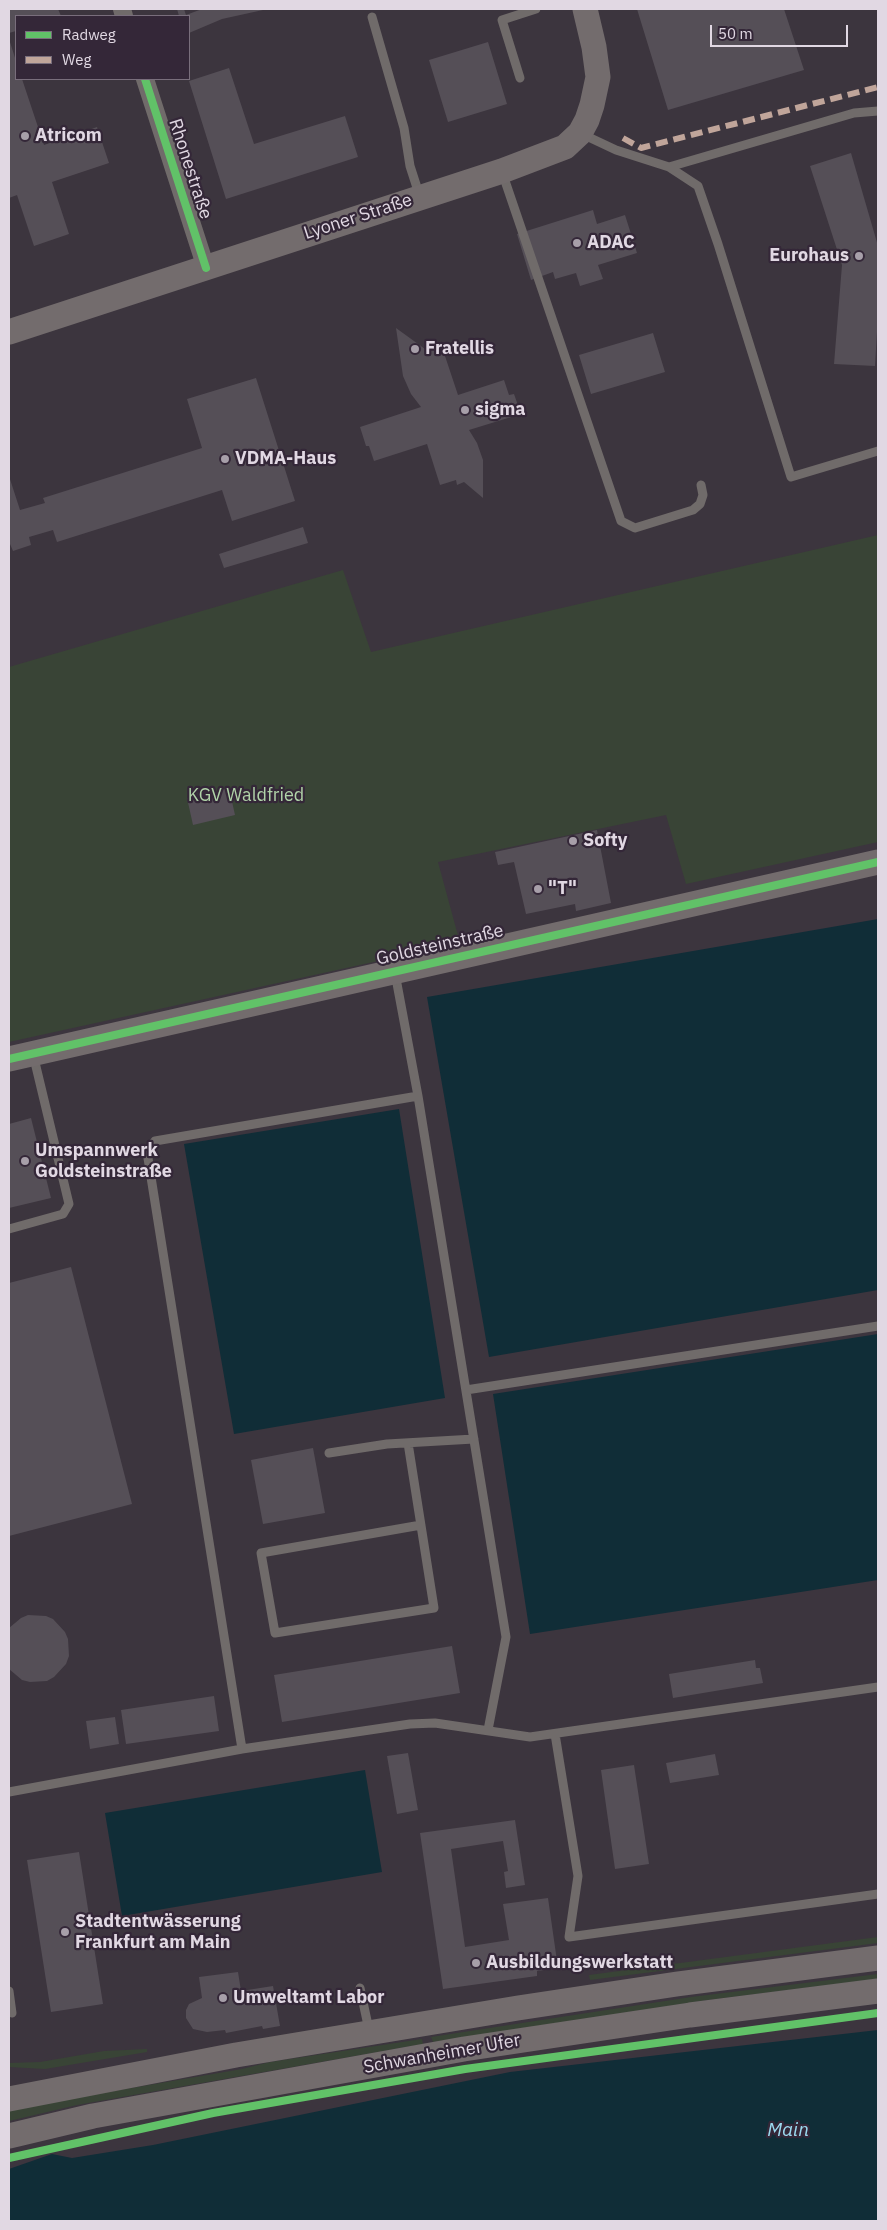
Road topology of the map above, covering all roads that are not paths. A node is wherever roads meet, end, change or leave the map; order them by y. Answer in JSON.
{"nodes":[{"id":1,"x":536,"y":9,"type":"edge"},
{"id":2,"x":585,"y":9,"type":"edge"},
{"id":3,"x":372,"y":17,"type":"dead end"},
{"id":4,"x":520,"y":78,"type":"dead end"},
{"id":5,"x":145,"y":80,"type":"edge"},
{"id":6,"x":878,"y":111,"type":"edge"},
{"id":7,"x":580,"y":133,"type":"junction"},
{"id":8,"x":669,"y":167,"type":"junction"},
{"id":9,"x":502,"y":171,"type":"junction"},
{"id":10,"x":420,"y":197,"type":"junction"},
{"id":11,"x":206,"y":268,"type":"junction"},
{"id":12,"x":9,"y":332,"type":"edge"},
{"id":13,"x":878,"y":451,"type":"edge"},
{"id":14,"x":701,"y":485,"type":"dead end"},
{"id":15,"x":878,"y":862,"type":"edge"},
{"id":16,"x":395,"y":971,"type":"junction"},
{"id":17,"x":33,"y":1054,"type":"junction"},
{"id":18,"x":9,"y":1059,"type":"edge"},
{"id":19,"x":418,"y":1096,"type":"junction"},
{"id":20,"x":9,"y":1229,"type":"edge"},
{"id":21,"x":878,"y":1326,"type":"edge"},
{"id":22,"x":466,"y":1390,"type":"junction"},
{"id":23,"x":474,"y":1439,"type":"junction"},
{"id":24,"x":408,"y":1443,"type":"junction"},
{"id":25,"x":329,"y":1453,"type":"dead end"},
{"id":26,"x":421,"y":1525,"type":"junction"},
{"id":27,"x":878,"y":1688,"type":"edge"},
{"id":28,"x":488,"y":1730,"type":"junction"},
{"id":29,"x":554,"y":1734,"type":"junction"},
{"id":30,"x":242,"y":1749,"type":"junction"},
{"id":31,"x":9,"y":1792,"type":"edge"},
{"id":32,"x":878,"y":1894,"type":"edge"},
{"id":33,"x":878,"y":1958,"type":"edge"},
{"id":34,"x":360,"y":1988,"type":"dead end"},
{"id":35,"x":9,"y":1991,"type":"edge"},
{"id":36,"x":878,"y":1991,"type":"edge"},
{"id":37,"x":12,"y":2013,"type":"dead end"},
{"id":38,"x":369,"y":2033,"type":"junction"},
{"id":39,"x":9,"y":2083,"type":"edge"},
{"id":40,"x":52,"y":2091,"type":"junction"},
{"id":41,"x":9,"y":2100,"type":"edge"},
{"id":42,"x":9,"y":2136,"type":"edge"}],
"edges":[{"from":1,"to":4,"type":"lane"},
{"from":2,"to":7,"type":"main road","name":"Lyoner Straße"},
{"from":3,"to":10,"type":"lane"},
{"from":5,"to":11,"type":"street","name":"Rhonestraße"},
{"from":6,"to":8,"type":"lane"},
{"from":7,"to":8,"type":"lane"},
{"from":7,"to":9,"type":"main road","name":"Lyoner Straße"},
{"from":8,"to":13,"type":"lane"},
{"from":9,"to":10,"type":"main road","name":"Lyoner Straße"},
{"from":9,"to":14,"type":"lane"},
{"from":10,"to":11,"type":"main road","name":"Lyoner Straße"},
{"from":11,"to":12,"type":"main road","name":"Lyoner Straße"},
{"from":15,"to":16,"type":"main road","name":"Goldsteinstraße"},
{"from":16,"to":17,"type":"main road","name":"Goldsteinstraße"},
{"from":16,"to":19,"type":"lane"},
{"from":17,"to":18,"type":"main road","name":"Goldsteinstraße"},
{"from":17,"to":20,"type":"lane"},
{"from":19,"to":22,"type":"lane"},
{"from":19,"to":30,"type":"lane"},
{"from":21,"to":22,"type":"lane"},
{"from":22,"to":23,"type":"lane"},
{"from":23,"to":24,"type":"lane"},
{"from":23,"to":28,"type":"lane"},
{"from":24,"to":25,"type":"lane"},
{"from":24,"to":26,"type":"lane"},
{"from":26,"to":26,"type":"lane"},
{"from":27,"to":29,"type":"lane"},
{"from":28,"to":29,"type":"lane"},
{"from":28,"to":30,"type":"lane"},
{"from":29,"to":32,"type":"lane"},
{"from":30,"to":31,"type":"lane"},
{"from":33,"to":38,"type":"main road","name":"Schwanheimer Ufer"},
{"from":34,"to":38,"type":"lane"},
{"from":35,"to":37,"type":"lane"},
{"from":36,"to":42,"type":"main road","name":"Schwanheimer Ufer"},
{"from":38,"to":40,"type":"main road","name":"Schwanheimer Ufer"},
{"from":39,"to":40,"type":"main road"},
{"from":40,"to":41,"type":"main road","name":"Schwanheimer Ufer"}]}
